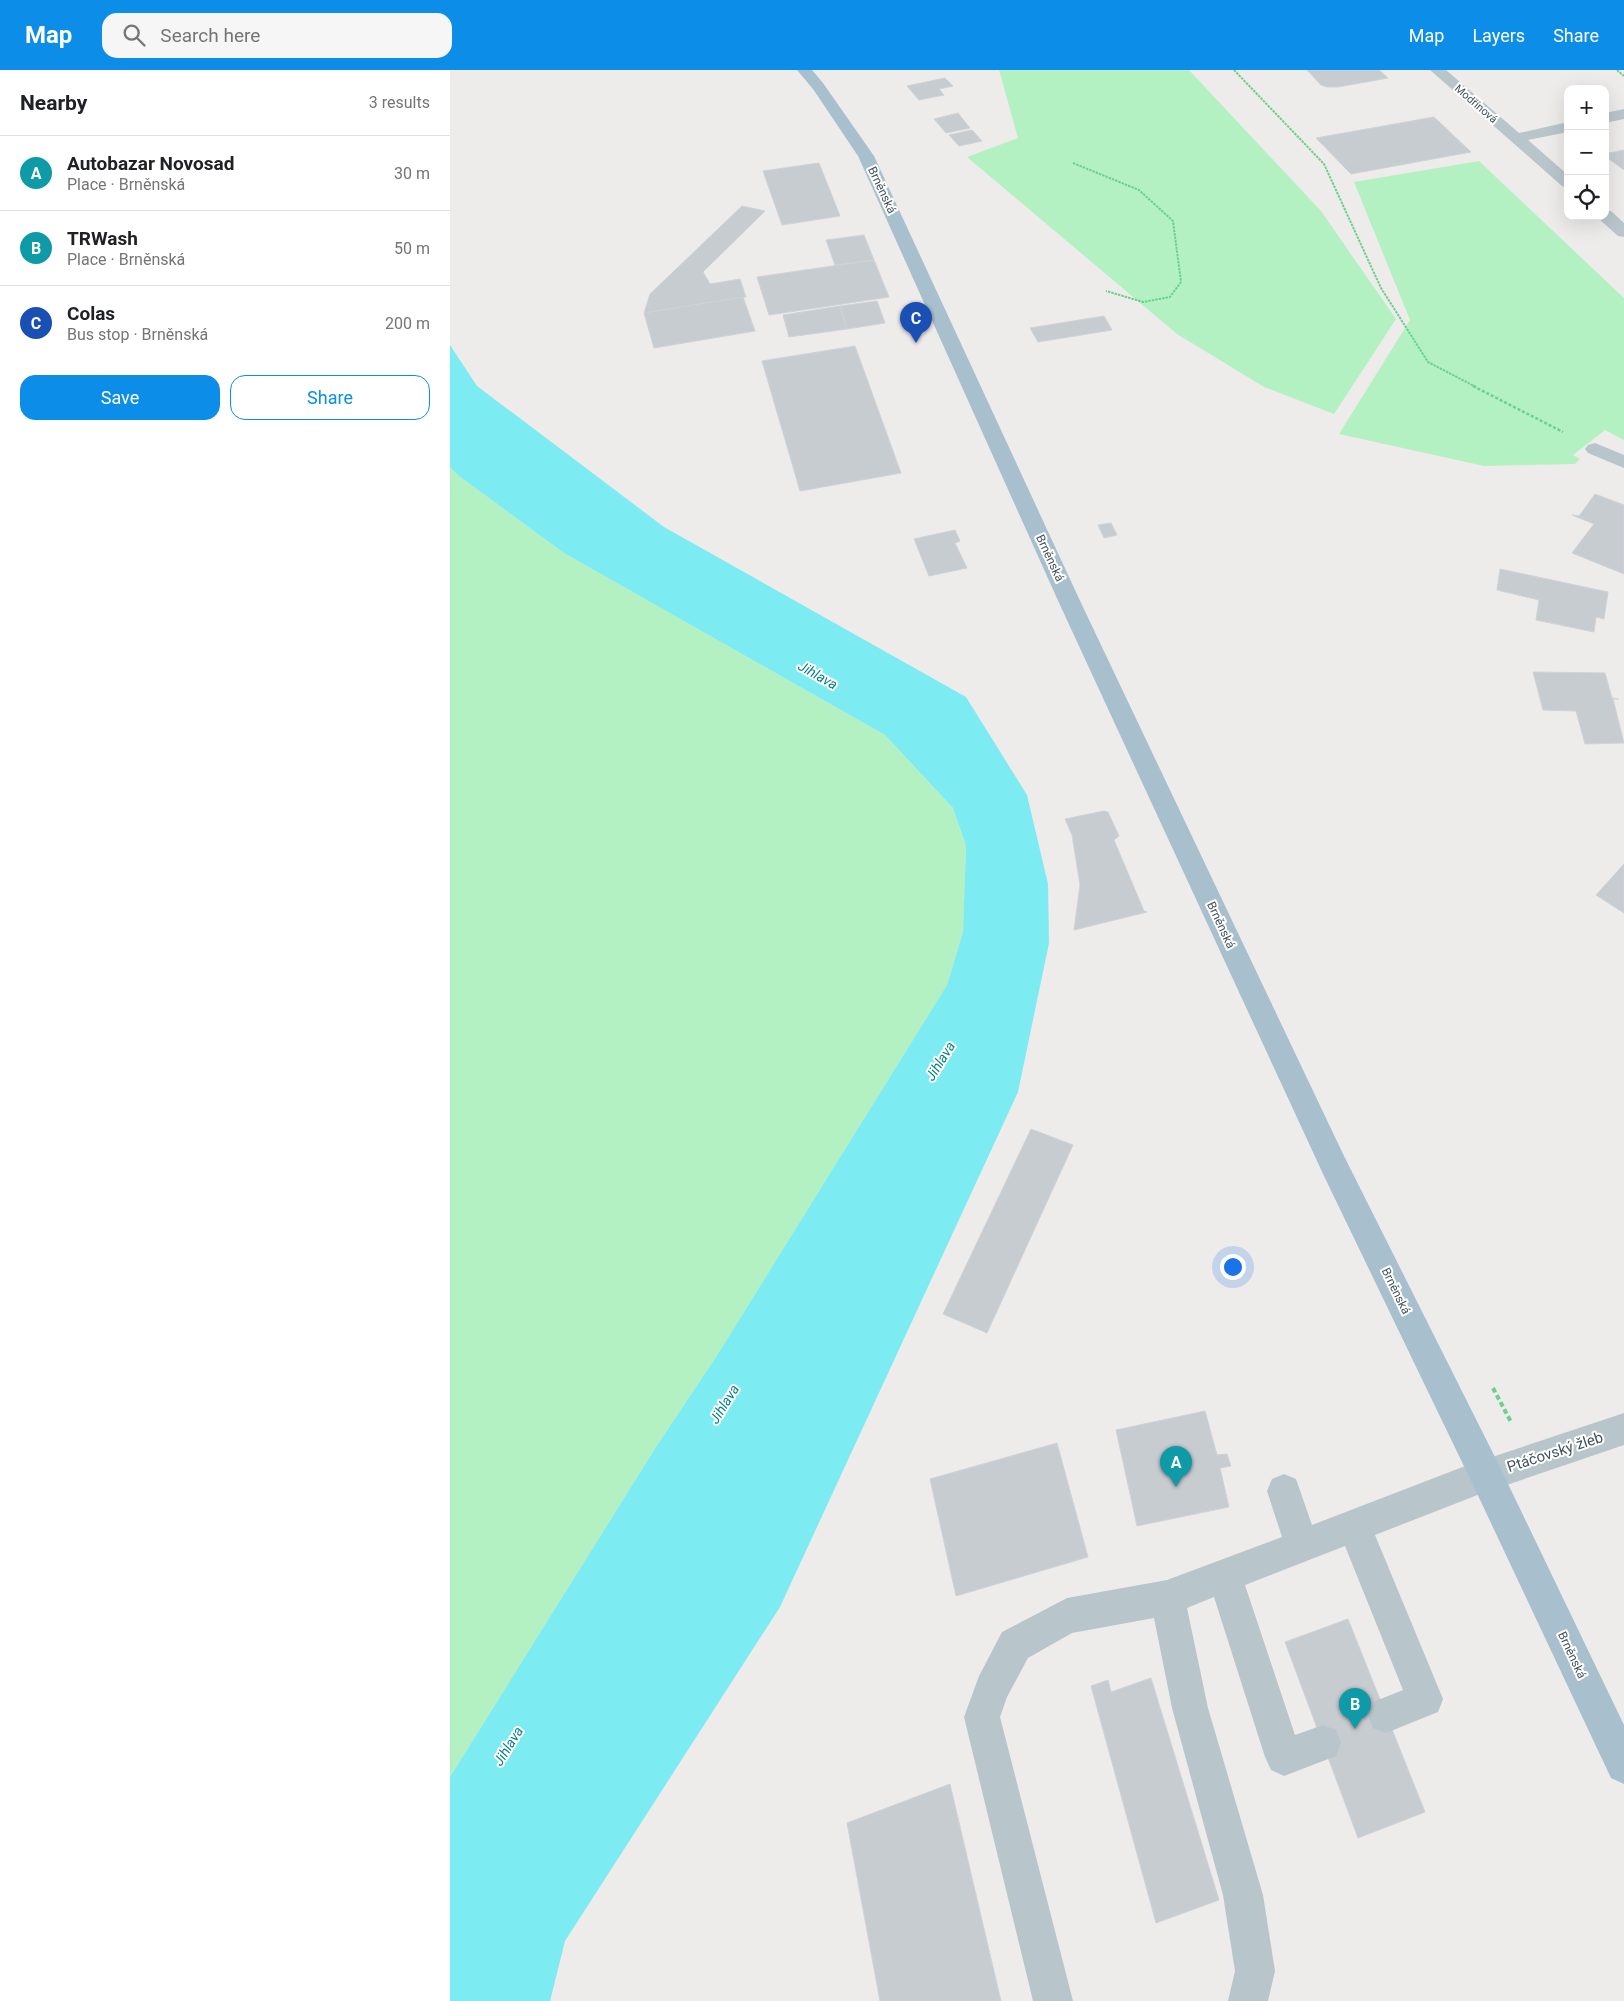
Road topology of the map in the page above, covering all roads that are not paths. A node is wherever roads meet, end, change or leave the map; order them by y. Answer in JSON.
{"nodes":[{"id":1,"x":1437,"y":70,"type":"edge"},
{"id":2,"x":811,"y":78,"type":"edge"},
{"id":3,"x":1624,"y":114,"type":"edge"},
{"id":4,"x":1609,"y":117,"type":"edge"},
{"id":5,"x":1564,"y":128,"type":"edge"},
{"id":6,"x":1515,"y":138,"type":"junction"},
{"id":7,"x":1564,"y":180,"type":"edge"},
{"id":8,"x":1609,"y":219,"type":"edge"},
{"id":9,"x":1624,"y":232,"type":"edge"},
{"id":10,"x":1595,"y":449,"type":"road end"},
{"id":11,"x":1624,"y":462,"type":"edge"},
{"id":12,"x":1624,"y":1429,"type":"edge"},
{"id":13,"x":1486,"y":1475,"type":"junction"},
{"id":14,"x":1284,"y":1491,"type":"dead end"},
{"id":15,"x":1354,"y":1526,"type":"junction"},
{"id":16,"x":1302,"y":1546,"type":"junction"},
{"id":17,"x":1224,"y":1576,"type":"junction"},
{"id":18,"x":1167,"y":1598,"type":"junction"},
{"id":19,"x":1386,"y":1715,"type":"dead end"},
{"id":20,"x":1323,"y":1743,"type":"dead end"},
{"id":21,"x":1624,"y":1765,"type":"edge"},
{"id":22,"x":1053,"y":2001,"type":"edge"},
{"id":23,"x":1248,"y":2001,"type":"edge"}],
"edges":[{"from":1,"to":6,"type":"street","name":"Modřínová"},
{"from":2,"to":13,"type":"main road","name":"Brněnská"},
{"from":3,"to":4,"type":"street"},
{"from":5,"to":6,"type":"street"},
{"from":6,"to":7,"type":"street","name":"Modřínová"},
{"from":8,"to":9,"type":"street"},
{"from":10,"to":11,"type":"street"},
{"from":12,"to":13,"type":"street","name":"Ptáčovský žleb"},
{"from":13,"to":15,"type":"street","name":"Ptáčovský žleb"},
{"from":13,"to":21,"type":"main road","name":"Brněnská"},
{"from":14,"to":16,"type":"street"},
{"from":15,"to":16,"type":"street","name":"Ptáčovský žleb"},
{"from":15,"to":19,"type":"street"},
{"from":16,"to":17,"type":"street","name":"Ptáčovský žleb"},
{"from":17,"to":18,"type":"street","name":"Ptáčovský žleb"},
{"from":17,"to":20,"type":"street"},
{"from":18,"to":22,"type":"street","name":"Ptáčovský žleb"},
{"from":18,"to":23,"type":"street"}]}
